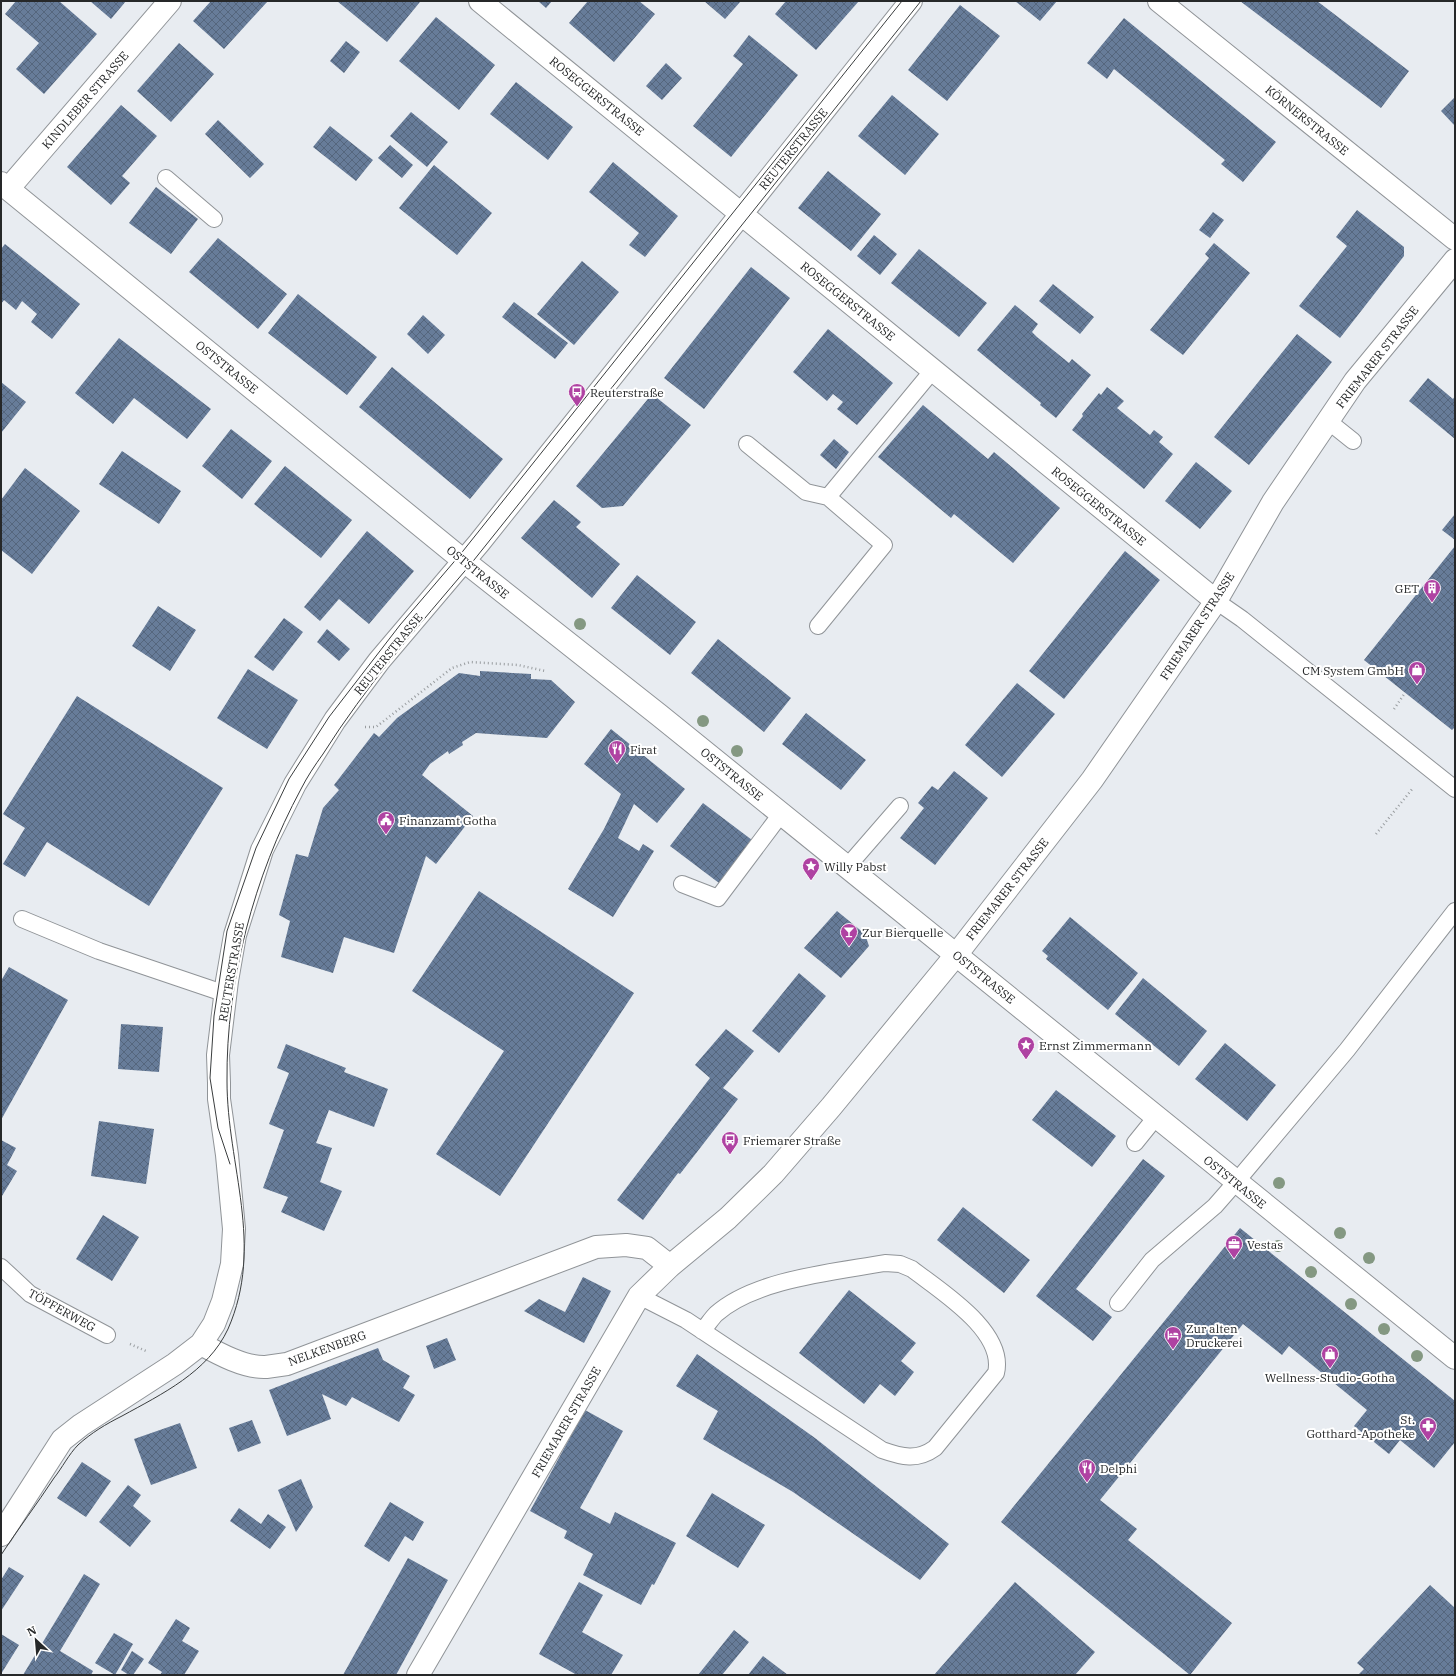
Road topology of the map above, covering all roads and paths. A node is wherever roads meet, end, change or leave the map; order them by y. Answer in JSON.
{"nodes":[{"id":1,"x":170,"y":1,"type":"edge"},
{"id":2,"x":480,"y":1,"type":"edge"},
{"id":3,"x":911,"y":1,"type":"edge"},
{"id":4,"x":1159,"y":1,"type":"edge"},
{"id":5,"x":166,"y":178,"type":"dead end"},
{"id":6,"x":3,"y":191,"type":"edge"},
{"id":7,"x":741,"y":214,"type":"junction"},
{"id":8,"x":214,"y":219,"type":"dead end"},
{"id":9,"x":1455,"y":239,"type":"edge"},
{"id":10,"x":1455,"y":260,"type":"edge"},
{"id":11,"x":933,"y":370,"type":"junction"},
{"id":12,"x":1328,"y":421,"type":"junction"},
{"id":13,"x":1353,"y":441,"type":"dead end"},
{"id":14,"x":747,"y":444,"type":"dead end"},
{"id":15,"x":828,"y":497,"type":"junction"},
{"id":16,"x":464,"y":561,"type":"junction"},
{"id":17,"x":1216,"y":601,"type":"junction"},
{"id":18,"x":818,"y":626,"type":"dead end"},
{"id":19,"x":545,"y":671,"type":"dead end"},
{"id":20,"x":360,"y":727,"type":"dead end"},
{"id":21,"x":1429,"y":768,"type":"junction"},
{"id":22,"x":1455,"y":789,"type":"edge"},
{"id":23,"x":900,"y":806,"type":"dead end"},
{"id":24,"x":781,"y":814,"type":"junction"},
{"id":25,"x":1376,"y":834,"type":"dead end"},
{"id":26,"x":847,"y":867,"type":"junction"},
{"id":27,"x":682,"y":884,"type":"dead end"},
{"id":28,"x":1455,"y":911,"type":"edge"},
{"id":29,"x":22,"y":919,"type":"dead end"},
{"id":30,"x":956,"y":955,"type":"junction"},
{"id":31,"x":226,"y":994,"type":"junction"},
{"id":32,"x":1156,"y":1117,"type":"junction"},
{"id":33,"x":1135,"y":1143,"type":"dead end"},
{"id":34,"x":1236,"y":1182,"type":"junction"},
{"id":35,"x":670,"y":1266,"type":"junction"},
{"id":36,"x":1,"y":1267,"type":"edge"},
{"id":37,"x":639,"y":1296,"type":"junction"},
{"id":38,"x":1118,"y":1303,"type":"dead end"},
{"id":39,"x":702,"y":1331,"type":"junction"},
{"id":40,"x":107,"y":1335,"type":"dead end"},
{"id":41,"x":201,"y":1344,"type":"junction"},
{"id":42,"x":1455,"y":1358,"type":"edge"},
{"id":43,"x":1,"y":1535,"type":"edge"},
{"id":44,"x":418,"y":1675,"type":"edge"}],
"edges":[{"from":1,"to":6,"type":"street","name":"KINDLEBER STRASSE"},
{"from":2,"to":7,"type":"street","name":"ROSEGGERSTRASSE"},
{"from":3,"to":7,"type":"street","name":"REUTERSTRASSE"},
{"from":4,"to":9,"type":"street","name":"KÖRNERSTRASSE"},
{"from":5,"to":8,"type":"lane"},
{"from":6,"to":16,"type":"street","name":"OSTSTRASSE"},
{"from":7,"to":11,"type":"street","name":"ROSEGGERSTRASSE"},
{"from":7,"to":16,"type":"street","name":"REUTERSTRASSE"},
{"from":10,"to":12,"type":"street","name":"FRIEMARER STRASSE"},
{"from":11,"to":15,"type":"lane"},
{"from":11,"to":17,"type":"street","name":"ROSEGGERSTRASSE"},
{"from":12,"to":13,"type":"lane"},
{"from":12,"to":17,"type":"street","name":"FRIEMARER STRASSE"},
{"from":14,"to":15,"type":"lane"},
{"from":15,"to":18,"type":"lane"},
{"from":16,"to":24,"type":"street","name":"OSTSTRASSE"},
{"from":16,"to":31,"type":"street","name":"REUTERSTRASSE"},
{"from":17,"to":21,"type":"lane"},
{"from":17,"to":30,"type":"street","name":"FRIEMARER STRASSE"},
{"from":19,"to":20,"type":"path"},
{"from":21,"to":22,"type":"lane"},
{"from":21,"to":25,"type":"path"},
{"from":23,"to":26,"type":"lane"},
{"from":24,"to":26,"type":"street","name":"OSTSTRASSE"},
{"from":24,"to":27,"type":"lane"},
{"from":26,"to":30,"type":"street","name":"OSTSTRASSE"},
{"from":28,"to":34,"type":"lane"},
{"from":29,"to":31,"type":"lane"},
{"from":30,"to":32,"type":"street","name":"OSTSTRASSE"},
{"from":30,"to":35,"type":"street","name":"FRIEMARER STRASSE"},
{"from":31,"to":41,"type":"street","name":"REUTERSTRASSE"},
{"from":32,"to":33,"type":"lane"},
{"from":32,"to":34,"type":"street","name":"OSTSTRASSE"},
{"from":34,"to":38,"type":"lane"},
{"from":34,"to":42,"type":"street","name":"OSTSTRASSE"},
{"from":35,"to":37,"type":"street","name":"FRIEMARER STRASSE"},
{"from":35,"to":41,"type":"street","name":"NELKENBERG"},
{"from":36,"to":40,"type":"lane","name":"TÖPFERWEG"},
{"from":37,"to":39,"type":"lane"},
{"from":37,"to":44,"type":"street","name":"FRIEMARER STRASSE"},
{"from":39,"to":39,"type":"lane"},
{"from":41,"to":43,"type":"street"}]}
